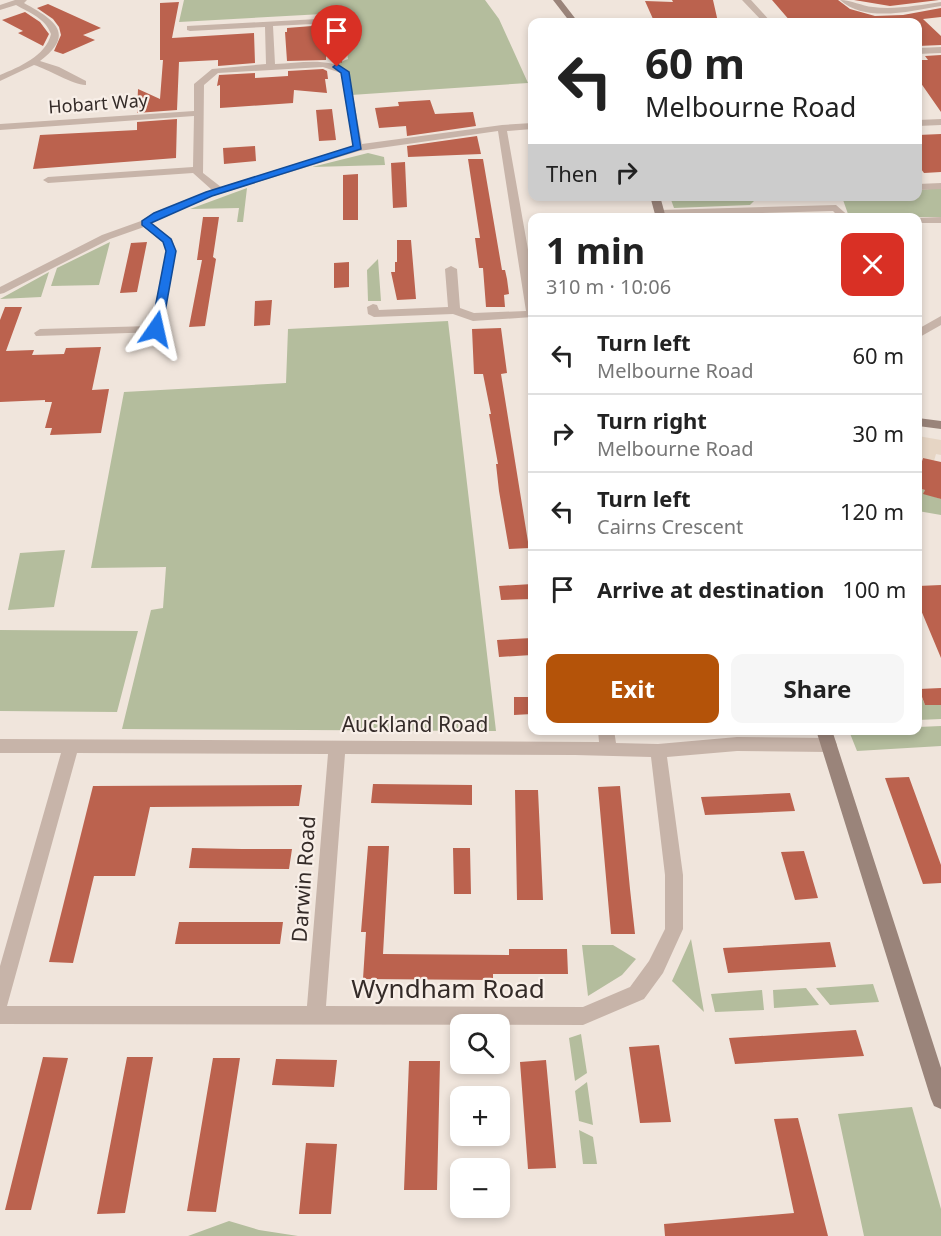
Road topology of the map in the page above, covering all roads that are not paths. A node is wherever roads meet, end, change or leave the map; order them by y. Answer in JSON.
{"nodes":[{"id":1,"x":557,"y":0,"type":"edge"},
{"id":2,"x":746,"y":0,"type":"edge"},
{"id":3,"x":844,"y":0,"type":"edge"},
{"id":4,"x":20,"y":1,"type":"edge"},
{"id":5,"x":941,"y":4,"type":"edge"},
{"id":6,"x":0,"y":8,"type":"edge"},
{"id":7,"x":571,"y":18,"type":"edge"},
{"id":8,"x":763,"y":18,"type":"edge"},
{"id":9,"x":333,"y":20,"type":"dead end"},
{"id":10,"x":269,"y":24,"type":"junction"},
{"id":11,"x":190,"y":27,"type":"dead end"},
{"id":12,"x":941,"y":50,"type":"edge"},
{"id":13,"x":922,"y":51,"type":"edge"},
{"id":14,"x":34,"y":62,"type":"junction"},
{"id":15,"x":271,"y":66,"type":"junction"},
{"id":16,"x":0,"y":78,"type":"edge"},
{"id":17,"x":82,"y":84,"type":"dead end"},
{"id":18,"x":199,"y":113,"type":"junction"},
{"id":19,"x":941,"y":122,"type":"edge"},
{"id":20,"x":922,"y":123,"type":"edge"},
{"id":21,"x":528,"y":126,"type":"edge"},
{"id":22,"x":0,"y":127,"type":"edge"},
{"id":23,"x":502,"y":128,"type":"junction"},
{"id":24,"x":358,"y":148,"type":"junction"},
{"id":25,"x":198,"y":170,"type":"junction"},
{"id":26,"x":48,"y":180,"type":"dead end"},
{"id":27,"x":941,"y":186,"type":"edge"},
{"id":28,"x":922,"y":188,"type":"edge"},
{"id":29,"x":220,"y":191,"type":"junction"},
{"id":30,"x":837,"y":202,"type":"edge"},
{"id":31,"x":769,"y":213,"type":"edge"},
{"id":32,"x":922,"y":220,"type":"edge"},
{"id":33,"x":941,"y":220,"type":"edge"},
{"id":34,"x":145,"y":223,"type":"junction"},
{"id":35,"x":451,"y":269,"type":"dead end"},
{"id":36,"x":528,"y":272,"type":"edge"},
{"id":37,"x":0,"y":291,"type":"edge"},
{"id":38,"x":373,"y":307,"type":"dead end"},
{"id":39,"x":454,"y":310,"type":"junction"},
{"id":40,"x":528,"y":314,"type":"edge"},
{"id":41,"x":941,"y":320,"type":"edge"},
{"id":42,"x":922,"y":332,"type":"edge"},
{"id":43,"x":40,"y":333,"type":"dead end"},
{"id":44,"x":922,"y":423,"type":"edge"},
{"id":45,"x":941,"y":425,"type":"edge"},
{"id":46,"x":607,"y":735,"type":"edge"},
{"id":47,"x":826,"y":738,"type":"edge"},
{"id":48,"x":71,"y":745,"type":"junction"},
{"id":49,"x":0,"y":746,"type":"edge"},
{"id":50,"x":337,"y":747,"type":"junction"},
{"id":51,"x":609,"y":748,"type":"junction"},
{"id":52,"x":658,"y":751,"type":"junction"},
{"id":53,"x":0,"y":1000,"type":"edge"},
{"id":54,"x":0,"y":1015,"type":"edge"},
{"id":55,"x":316,"y":1016,"type":"junction"},
{"id":56,"x":935,"y":1061,"type":"edge"},
{"id":57,"x":941,"y":1099,"type":"edge"}],
"edges":[{"from":1,"to":7,"type":"street"},
{"from":2,"to":8,"type":"street"},
{"from":3,"to":5,"type":"street"},
{"from":4,"to":6,"type":"street"},
{"from":4,"to":14,"type":"street"},
{"from":9,"to":10,"type":"street"},
{"from":10,"to":11,"type":"street"},
{"from":10,"to":15,"type":"street"},
{"from":12,"to":13,"type":"street"},
{"from":14,"to":16,"type":"street"},
{"from":14,"to":17,"type":"street"},
{"from":15,"to":18,"type":"street"},
{"from":15,"to":24,"type":"street"},
{"from":18,"to":22,"type":"street","name":"Hobart Way"},
{"from":18,"to":25,"type":"street"},
{"from":19,"to":20,"type":"street"},
{"from":21,"to":23,"type":"street"},
{"from":23,"to":24,"type":"street"},
{"from":23,"to":36,"type":"street"},
{"from":24,"to":29,"type":"street"},
{"from":25,"to":26,"type":"street"},
{"from":25,"to":29,"type":"street"},
{"from":27,"to":28,"type":"street"},
{"from":29,"to":34,"type":"street"},
{"from":30,"to":31,"type":"street"},
{"from":32,"to":33,"type":"street"},
{"from":34,"to":37,"type":"street"},
{"from":34,"to":43,"type":"street"},
{"from":35,"to":39,"type":"street"},
{"from":38,"to":39,"type":"street"},
{"from":39,"to":40,"type":"street"},
{"from":41,"to":42,"type":"street"},
{"from":44,"to":45,"type":"street"},
{"from":46,"to":51,"type":"street"},
{"from":47,"to":52,"type":"street","name":"Auckland Road"},
{"from":47,"to":56,"type":"street"},
{"from":48,"to":49,"type":"street","name":"Auckland Road"},
{"from":48,"to":50,"type":"street","name":"Auckland Road"},
{"from":48,"to":53,"type":"street"},
{"from":50,"to":51,"type":"street","name":"Auckland Road"},
{"from":50,"to":55,"type":"street","name":"Darwin Road"},
{"from":51,"to":52,"type":"street","name":"Auckland Road"},
{"from":52,"to":55,"type":"street","name":"Wyndham Road"},
{"from":54,"to":55,"type":"street","name":"Wyndham Road"},
{"from":56,"to":57,"type":"street"}]}
